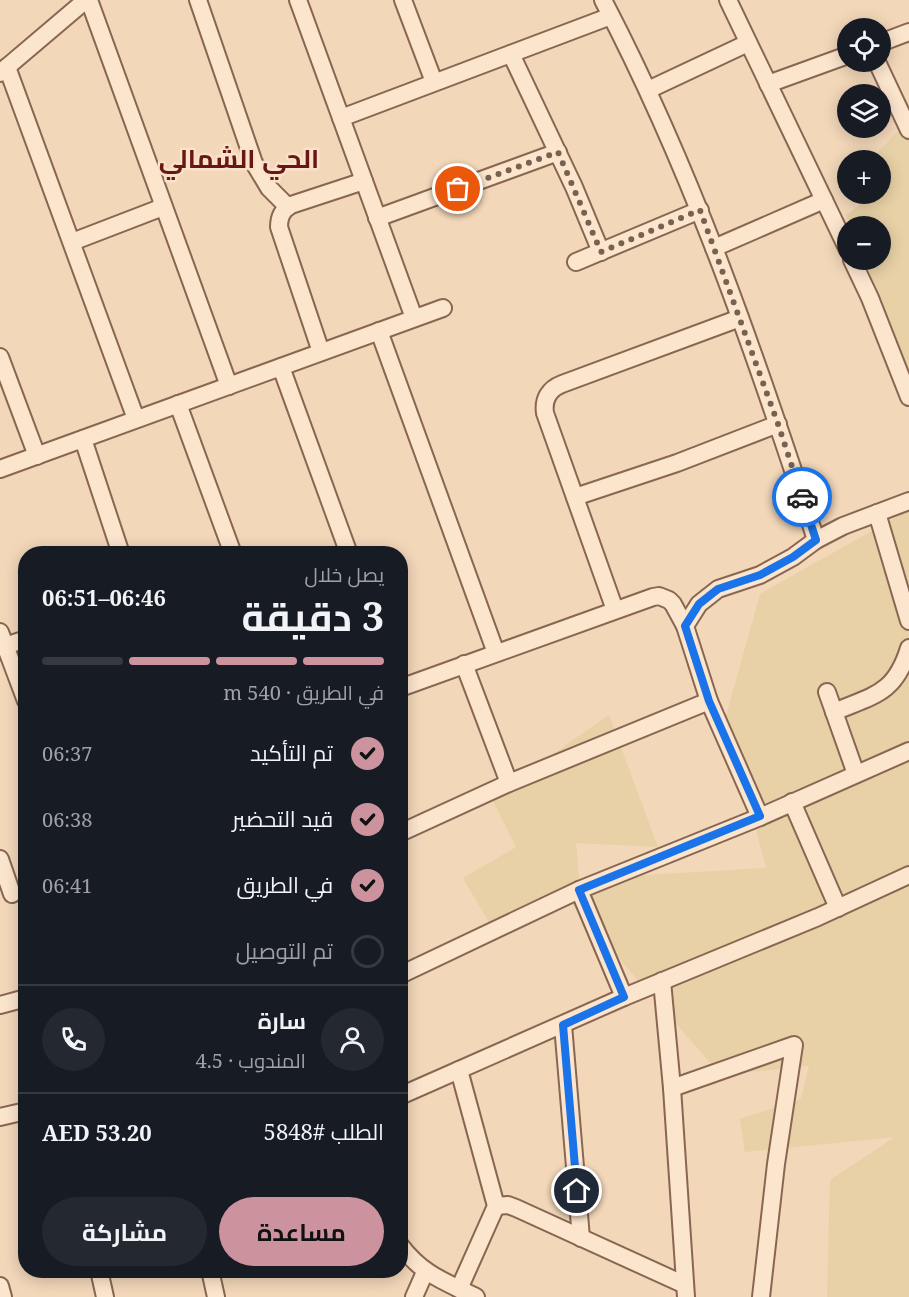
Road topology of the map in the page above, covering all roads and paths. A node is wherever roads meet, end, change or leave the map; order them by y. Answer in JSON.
{"nodes":[{"id":1,"x":88,"y":0,"type":"edge"},
{"id":2,"x":198,"y":0,"type":"edge"},
{"id":3,"x":298,"y":0,"type":"edge"},
{"id":4,"x":403,"y":0,"type":"edge"},
{"id":5,"x":603,"y":0,"type":"edge"},
{"id":6,"x":728,"y":0,"type":"edge"},
{"id":7,"x":611,"y":16,"type":"junction"},
{"id":8,"x":909,"y":32,"type":"edge"},
{"id":9,"x":891,"y":39,"type":"edge"},
{"id":10,"x":748,"y":44,"type":"junction"},
{"id":11,"x":511,"y":54,"type":"junction"},
{"id":12,"x":837,"y":59,"type":"edge"},
{"id":13,"x":4,"y":70,"type":"edge"},
{"id":14,"x":882,"y":72,"type":"edge"},
{"id":15,"x":434,"y":82,"type":"junction"},
{"id":16,"x":768,"y":84,"type":"junction"},
{"id":17,"x":648,"y":90,"type":"junction"},
{"id":18,"x":341,"y":118,"type":"junction"},
{"id":19,"x":909,"y":130,"type":"edge"},
{"id":20,"x":558,"y":152,"type":"junction"},
{"id":21,"x":364,"y":181,"type":"junction"},
{"id":22,"x":824,"y":200,"type":"junction"},
{"id":23,"x":164,"y":207,"type":"junction"},
{"id":24,"x":288,"y":207,"type":"junction"},
{"id":25,"x":700,"y":210,"type":"junction"},
{"id":26,"x":377,"y":218,"type":"junction"},
{"id":27,"x":837,"y":227,"type":"edge"},
{"id":28,"x":72,"y":242,"type":"junction"},
{"id":29,"x":714,"y":248,"type":"junction"},
{"id":30,"x":601,"y":252,"type":"junction"},
{"id":31,"x":576,"y":262,"type":"dead end"},
{"id":32,"x":857,"y":270,"type":"edge"},
{"id":33,"x":442,"y":308,"type":"dead end"},
{"id":34,"x":414,"y":318,"type":"junction"},
{"id":35,"x":740,"y":318,"type":"junction"},
{"id":36,"x":379,"y":331,"type":"junction"},
{"id":37,"x":321,"y":352,"type":"junction"},
{"id":38,"x":0,"y":357,"type":"edge"},
{"id":39,"x":281,"y":367,"type":"junction"},
{"id":40,"x":229,"y":386,"type":"junction"},
{"id":41,"x":909,"y":398,"type":"edge"},
{"id":42,"x":178,"y":404,"type":"junction"},
{"id":43,"x":136,"y":419,"type":"junction"},
{"id":44,"x":778,"y":424,"type":"junction"},
{"id":45,"x":83,"y":439,"type":"junction"},
{"id":46,"x":37,"y":456,"type":"junction"},
{"id":47,"x":0,"y":469,"type":"edge"},
{"id":48,"x":575,"y":497,"type":"junction"},
{"id":49,"x":909,"y":501,"type":"edge"},
{"id":50,"x":878,"y":513,"type":"junction"},
{"id":51,"x":816,"y":540,"type":"junction"},
{"id":52,"x":118,"y":546,"type":"edge"},
{"id":53,"x":229,"y":546,"type":"edge"},
{"id":54,"x":346,"y":546,"type":"edge"},
{"id":55,"x":615,"y":610,"type":"junction"},
{"id":56,"x":909,"y":621,"type":"edge"},
{"id":57,"x":685,"y":626,"type":"junction"},
{"id":58,"x":18,"y":641,"type":"edge"},
{"id":59,"x":3,"y":646,"type":"edge"},
{"id":60,"x":909,"y":648,"type":"edge"},
{"id":61,"x":496,"y":653,"type":"junction"},
{"id":62,"x":464,"y":664,"type":"junction"},
{"id":63,"x":18,"y":682,"type":"edge"},
{"id":64,"x":408,"y":685,"type":"edge"},
{"id":65,"x":827,"y":692,"type":"dead end"},
{"id":66,"x":709,"y":701,"type":"junction"},
{"id":67,"x":834,"y":712,"type":"junction"},
{"id":68,"x":907,"y":751,"type":"edge"},
{"id":69,"x":856,"y":774,"type":"junction"},
{"id":70,"x":509,"y":783,"type":"junction"},
{"id":71,"x":792,"y":802,"type":"junction"},
{"id":72,"x":760,"y":816,"type":"junction"},
{"id":73,"x":408,"y":829,"type":"edge"},
{"id":74,"x":0,"y":859,"type":"edge"},
{"id":75,"x":909,"y":875,"type":"edge"},
{"id":76,"x":579,"y":890,"type":"junction"},
{"id":77,"x":13,"y":894,"type":"edge"},
{"id":78,"x":838,"y":908,"type":"junction"},
{"id":79,"x":408,"y":971,"type":"edge"},
{"id":80,"x":662,"y":981,"type":"junction"},
{"id":81,"x":624,"y":997,"type":"junction"},
{"id":82,"x":18,"y":1000,"type":"edge"},
{"id":83,"x":0,"y":1005,"type":"edge"},
{"id":84,"x":563,"y":1025,"type":"junction"},
{"id":85,"x":459,"y":1070,"type":"junction"},
{"id":86,"x":672,"y":1088,"type":"junction"},
{"id":87,"x":408,"y":1092,"type":"edge"},
{"id":88,"x":18,"y":1113,"type":"edge"},
{"id":89,"x":0,"y":1117,"type":"edge"},
{"id":90,"x":496,"y":1206,"type":"junction"},
{"id":91,"x":581,"y":1238,"type":"junction"},
{"id":92,"x":408,"y":1255,"type":"edge"},
{"id":93,"x":425,"y":1272,"type":"junction"},
{"id":94,"x":101,"y":1278,"type":"edge"},
{"id":95,"x":212,"y":1278,"type":"edge"},
{"id":96,"x":0,"y":1286,"type":"edge"},
{"id":97,"x":459,"y":1289,"type":"junction"},
{"id":98,"x":685,"y":1291,"type":"edge"},
{"id":99,"x":3,"y":1297,"type":"edge"},
{"id":100,"x":105,"y":1297,"type":"edge"},
{"id":101,"x":216,"y":1297,"type":"edge"},
{"id":102,"x":414,"y":1297,"type":"edge"},
{"id":103,"x":476,"y":1297,"type":"edge"},
{"id":104,"x":761,"y":1297,"type":"edge"}],
"edges":[{"from":1,"to":13,"type":"street"},
{"from":1,"to":23,"type":"street"},
{"from":2,"to":24,"type":"street"},
{"from":3,"to":18,"type":"street"},
{"from":4,"to":15,"type":"street"},
{"from":5,"to":7,"type":"street"},
{"from":6,"to":10,"type":"street"},
{"from":7,"to":11,"type":"street"},
{"from":7,"to":17,"type":"street"},
{"from":8,"to":9,"type":"street"},
{"from":10,"to":16,"type":"street"},
{"from":10,"to":17,"type":"street"},
{"from":11,"to":15,"type":"street"},
{"from":11,"to":20,"type":"street"},
{"from":12,"to":16,"type":"street"},
{"from":13,"to":28,"type":"street"},
{"from":14,"to":19,"type":"street"},
{"from":15,"to":18,"type":"street"},
{"from":16,"to":22,"type":"street"},
{"from":17,"to":25,"type":"street"},
{"from":18,"to":21,"type":"street"},
{"from":20,"to":26,"type":"street"},
{"from":20,"to":30,"type":"street"},
{"from":21,"to":24,"type":"street"},
{"from":21,"to":26,"type":"street"},
{"from":22,"to":27,"type":"street"},
{"from":22,"to":29,"type":"street"},
{"from":23,"to":28,"type":"street"},
{"from":23,"to":40,"type":"street"},
{"from":24,"to":37,"type":"street"},
{"from":25,"to":29,"type":"street"},
{"from":25,"to":30,"type":"street"},
{"from":26,"to":34,"type":"street"},
{"from":28,"to":43,"type":"street"},
{"from":29,"to":35,"type":"street"},
{"from":30,"to":31,"type":"street"},
{"from":32,"to":41,"type":"street"},
{"from":33,"to":34,"type":"street"},
{"from":34,"to":36,"type":"street"},
{"from":35,"to":44,"type":"street"},
{"from":35,"to":48,"type":"street"},
{"from":36,"to":37,"type":"street"},
{"from":36,"to":61,"type":"street"},
{"from":37,"to":39,"type":"street"},
{"from":38,"to":46,"type":"street"},
{"from":39,"to":40,"type":"street"},
{"from":39,"to":54,"type":"street"},
{"from":40,"to":42,"type":"street"},
{"from":42,"to":43,"type":"street"},
{"from":42,"to":53,"type":"street"},
{"from":43,"to":45,"type":"street"},
{"from":44,"to":48,"type":"street"},
{"from":44,"to":51,"type":"street"},
{"from":45,"to":46,"type":"street"},
{"from":45,"to":52,"type":"street"},
{"from":46,"to":47,"type":"street"},
{"from":48,"to":55,"type":"street"},
{"from":49,"to":50,"type":"street"},
{"from":50,"to":51,"type":"street"},
{"from":50,"to":56,"type":"street"},
{"from":51,"to":57,"type":"street"},
{"from":55,"to":57,"type":"street"},
{"from":55,"to":61,"type":"street"},
{"from":57,"to":66,"type":"street"},
{"from":58,"to":59,"type":"street"},
{"from":59,"to":63,"type":"street"},
{"from":60,"to":67,"type":"street"},
{"from":61,"to":62,"type":"street"},
{"from":62,"to":64,"type":"street"},
{"from":62,"to":70,"type":"street"},
{"from":65,"to":67,"type":"street"},
{"from":66,"to":70,"type":"street"},
{"from":66,"to":72,"type":"street"},
{"from":67,"to":69,"type":"street"},
{"from":68,"to":69,"type":"street"},
{"from":69,"to":71,"type":"street"},
{"from":70,"to":73,"type":"street"},
{"from":71,"to":72,"type":"street"},
{"from":71,"to":78,"type":"street"},
{"from":72,"to":76,"type":"street"},
{"from":74,"to":77,"type":"street"},
{"from":75,"to":78,"type":"street"},
{"from":76,"to":79,"type":"street"},
{"from":76,"to":81,"type":"street"},
{"from":78,"to":80,"type":"street"},
{"from":80,"to":81,"type":"street"},
{"from":80,"to":86,"type":"street"},
{"from":81,"to":84,"type":"street"},
{"from":82,"to":83,"type":"street"},
{"from":84,"to":85,"type":"street"},
{"from":84,"to":91,"type":"street"},
{"from":85,"to":87,"type":"street"},
{"from":85,"to":90,"type":"street"},
{"from":86,"to":98,"type":"street"},
{"from":86,"to":104,"type":"street"},
{"from":88,"to":89,"type":"street"},
{"from":90,"to":91,"type":"street"},
{"from":90,"to":97,"type":"street"},
{"from":91,"to":98,"type":"street"},
{"from":92,"to":93,"type":"street"},
{"from":93,"to":97,"type":"street"},
{"from":93,"to":102,"type":"street"},
{"from":94,"to":100,"type":"street"},
{"from":95,"to":101,"type":"street"},
{"from":96,"to":99,"type":"street"},
{"from":97,"to":103,"type":"street"}]}
